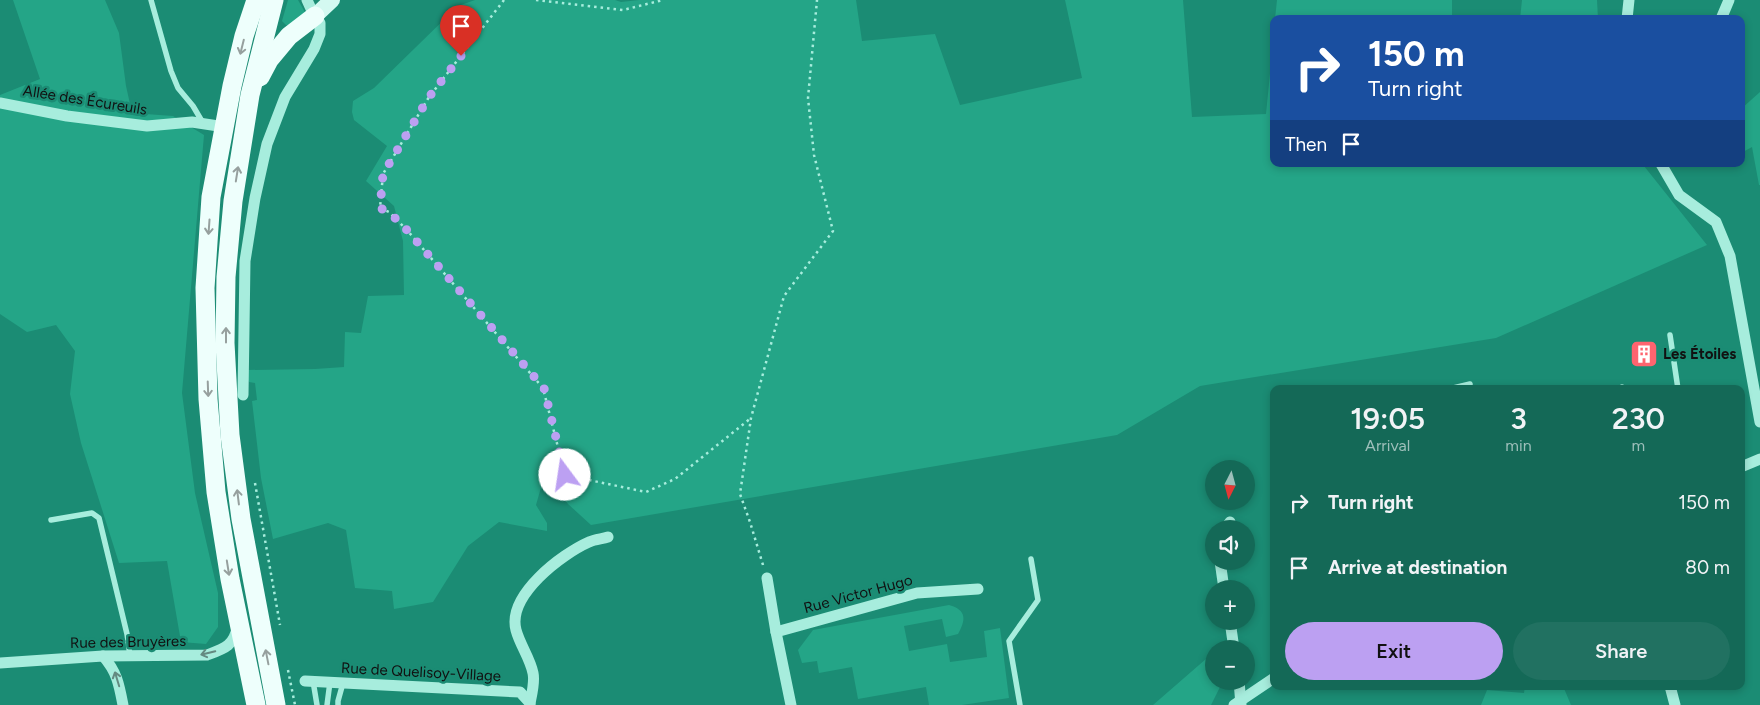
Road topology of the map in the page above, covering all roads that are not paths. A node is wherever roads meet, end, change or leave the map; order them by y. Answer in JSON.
{"nodes":[{"id":1,"x":151,"y":0,"type":"edge"},
{"id":2,"x":256,"y":0,"type":"edge"},
{"id":3,"x":274,"y":0,"type":"edge"},
{"id":4,"x":332,"y":0,"type":"edge"},
{"id":5,"x":1629,"y":0,"type":"edge"},
{"id":6,"x":1729,"y":0,"type":"edge"},
{"id":7,"x":311,"y":8,"type":"edge"},
{"id":8,"x":1627,"y":15,"type":"edge"},
{"id":9,"x":1723,"y":15,"type":"edge"},
{"id":10,"x":250,"y":96,"type":"junction"},
{"id":11,"x":0,"y":103,"type":"edge"},
{"id":12,"x":203,"y":123,"type":"junction"},
{"id":13,"x":225,"y":127,"type":"junction"},
{"id":14,"x":1663,"y":167,"type":"edge"},
{"id":15,"x":1670,"y":335,"type":"dead end"},
{"id":16,"x":1470,"y":384,"type":"dead end"},
{"id":17,"x":1466,"y":385,"type":"edge"},
{"id":18,"x":1677,"y":385,"type":"edge"},
{"id":19,"x":243,"y":395,"type":"dead end"},
{"id":20,"x":1760,"y":422,"type":"edge"},
{"id":21,"x":1760,"y":459,"type":"edge"},
{"id":22,"x":1745,"y":465,"type":"edge"},
{"id":23,"x":51,"y":520,"type":"dead end"},
{"id":24,"x":608,"y":537,"type":"dead end"},
{"id":25,"x":1031,"y":558,"type":"dead end"},
{"id":26,"x":766,"y":578,"type":"road end"},
{"id":27,"x":978,"y":589,"type":"dead end"},
{"id":28,"x":239,"y":622,"type":"junction"},
{"id":29,"x":776,"y":632,"type":"junction"},
{"id":30,"x":103,"y":656,"type":"junction"},
{"id":31,"x":130,"y":656,"type":"junction"},
{"id":32,"x":0,"y":663,"type":"edge"},
{"id":33,"x":309,"y":681,"type":"joint"},
{"id":34,"x":1270,"y":681,"type":"edge"},
{"id":35,"x":330,"y":682,"type":"junction"},
{"id":36,"x":343,"y":683,"type":"junction"},
{"id":37,"x":1239,"y":690,"type":"edge"},
{"id":38,"x":1671,"y":690,"type":"edge"},
{"id":39,"x":530,"y":704,"type":"edge"},
{"id":40,"x":1238,"y":704,"type":"edge"},
{"id":41,"x":123,"y":705,"type":"edge"},
{"id":42,"x":256,"y":705,"type":"edge"},
{"id":43,"x":276,"y":705,"type":"edge"},
{"id":44,"x":317,"y":705,"type":"edge"},
{"id":45,"x":327,"y":705,"type":"edge"},
{"id":46,"x":338,"y":705,"type":"edge"},
{"id":47,"x":791,"y":705,"type":"edge"},
{"id":48,"x":1020,"y":705,"type":"edge"},
{"id":49,"x":1675,"y":705,"type":"edge"}],
"edges":[{"from":1,"to":12,"type":"lane"},
{"from":2,"to":13,"type":"main road","one_way":true},
{"from":3,"to":10,"type":"main road"},
{"from":4,"to":7,"type":"street"},
{"from":5,"to":8,"type":"street"},
{"from":6,"to":9,"type":"street"},
{"from":7,"to":10,"type":"main road"},
{"from":7,"to":19,"type":"street"},
{"from":43,"to":10,"type":"main road","one_way":true},
{"from":11,"to":12,"type":"street","name":"Allée des Écureuils"},
{"from":12,"to":13,"type":"street","name":"Allée des Écureuils"},
{"from":13,"to":28,"type":"main road","one_way":true},
{"from":14,"to":20,"type":"street"},
{"from":15,"to":18,"type":"lane"},
{"from":16,"to":17,"type":"lane"},
{"from":21,"to":22,"type":"street"},
{"from":23,"to":31,"type":"lane"},
{"from":24,"to":39,"type":"street","name":"Rue de Quelisoy-Village"},
{"from":25,"to":48,"type":"lane"},
{"from":26,"to":29,"type":"street"},
{"from":27,"to":29,"type":"street","name":"Rue Victor Hugo"},
{"from":28,"to":31,"type":"street","name":"Rue des Bruyères","one_way":true},
{"from":28,"to":42,"type":"main road"},
{"from":29,"to":47,"type":"street"},
{"from":30,"to":31,"type":"street","name":"Rue des Bruyères"},
{"from":30,"to":32,"type":"street","name":"Rue des Bruyères"},
{"from":41,"to":30,"type":"street","one_way":true},
{"from":33,"to":35,"type":"street","name":"Rue de Quelisoy-Village"},
{"from":33,"to":44,"type":"lane"},
{"from":34,"to":40,"type":"street"},
{"from":35,"to":36,"type":"street","name":"Rue de Quelisoy-Village"},
{"from":35,"to":45,"type":"lane"},
{"from":36,"to":39,"type":"street","name":"Rue de Quelisoy-Village"},
{"from":36,"to":46,"type":"lane"},
{"from":37,"to":40,"type":"street"},
{"from":38,"to":49,"type":"street"}]}
